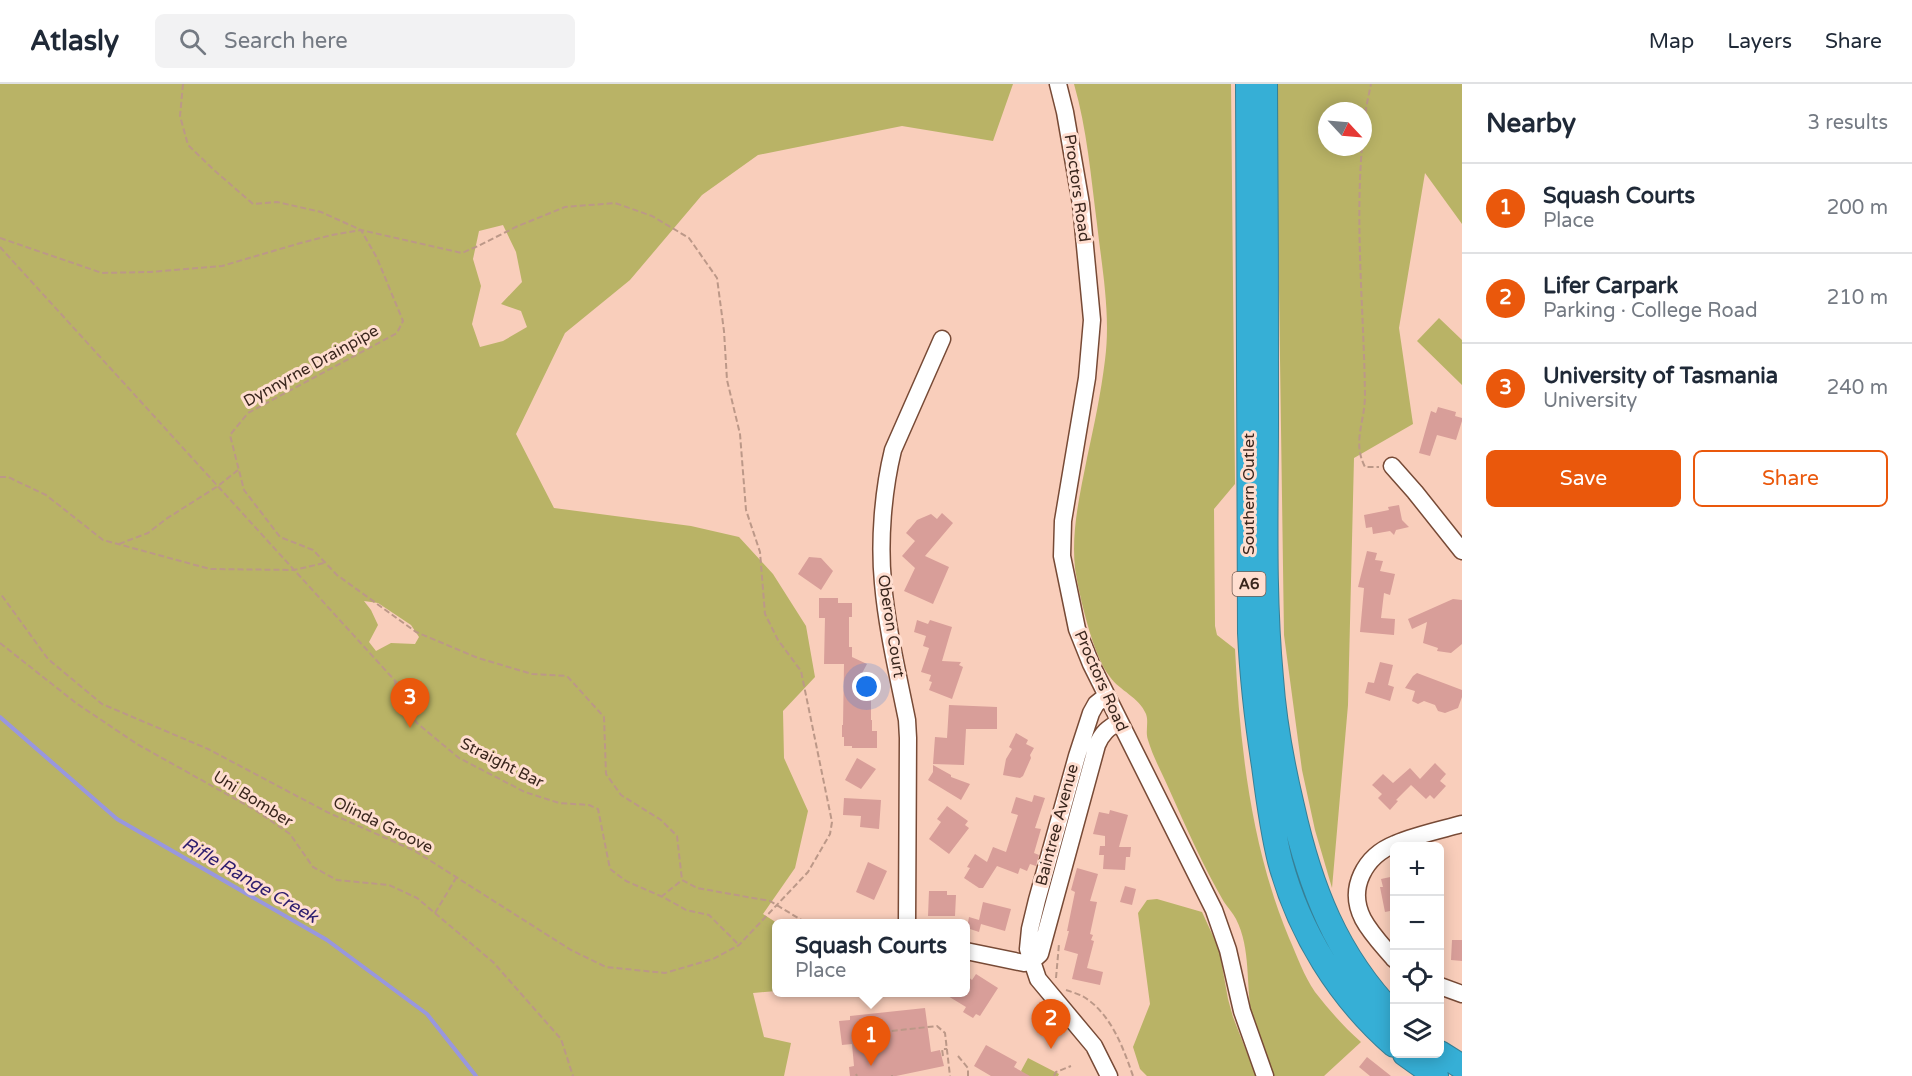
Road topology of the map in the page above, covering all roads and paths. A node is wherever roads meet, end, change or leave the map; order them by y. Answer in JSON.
{"nodes":[{"id":1,"x":183,"y":84,"type":"edge"},
{"id":2,"x":1058,"y":84,"type":"edge"},
{"id":3,"x":1248,"y":84,"type":"edge"},
{"id":4,"x":1265,"y":84,"type":"edge"},
{"id":5,"x":1371,"y":84,"type":"edge"},
{"id":6,"x":1367,"y":102,"type":"edge"},
{"id":7,"x":1362,"y":156,"type":"edge"},
{"id":8,"x":362,"y":230,"type":"junction"},
{"id":9,"x":0,"y":238,"type":"edge"},
{"id":10,"x":0,"y":247,"type":"edge"},
{"id":11,"x":942,"y":339,"type":"dead end"},
{"id":12,"x":1392,"y":466,"type":"joint"},
{"id":13,"x":239,"y":470,"type":"junction"},
{"id":14,"x":0,"y":477,"type":"edge"},
{"id":15,"x":218,"y":486,"type":"junction"},
{"id":16,"x":119,"y":544,"type":"junction"},
{"id":17,"x":1462,"y":551,"type":"edge"},
{"id":18,"x":325,"y":563,"type":"junction"},
{"id":19,"x":294,"y":570,"type":"junction"},
{"id":20,"x":0,"y":593,"type":"edge"},
{"id":21,"x":0,"y":643,"type":"edge"},
{"id":22,"x":395,"y":681,"type":"junction"},
{"id":23,"x":399,"y":684,"type":"dead end"},
{"id":24,"x":1106,"y":696,"type":"junction"},
{"id":25,"x":1119,"y":722,"type":"junction"},
{"id":26,"x":1462,"y":824,"type":"edge"},
{"id":27,"x":456,"y":878,"type":"junction"},
{"id":28,"x":682,"y":880,"type":"junction"},
{"id":29,"x":661,"y":897,"type":"junction"},
{"id":30,"x":776,"y":904,"type":"junction"},
{"id":31,"x":435,"y":913,"type":"junction"},
{"id":32,"x":800,"y":919,"type":"edge"},
{"id":33,"x":907,"y":919,"type":"edge"},
{"id":34,"x":739,"y":945,"type":"junction"},
{"id":35,"x":970,"y":952,"type":"edge"},
{"id":36,"x":1390,"y":953,"type":"edge"},
{"id":37,"x":1032,"y":961,"type":"junction"},
{"id":38,"x":1444,"y":987,"type":"edge"},
{"id":39,"x":1065,"y":989,"type":"dead end"},
{"id":40,"x":1462,"y":994,"type":"edge"},
{"id":41,"x":1390,"y":1009,"type":"edge"},
{"id":42,"x":856,"y":1035,"type":"dead end"},
{"id":43,"x":1390,"y":1040,"type":"edge"},
{"id":44,"x":947,"y":1048,"type":"junction"},
{"id":45,"x":943,"y":1056,"type":"dead end"},
{"id":46,"x":958,"y":1056,"type":"dead end"},
{"id":47,"x":1444,"y":1056,"type":"edge"},
{"id":48,"x":1412,"y":1058,"type":"edge"},
{"id":49,"x":1071,"y":1066,"type":"dead end"},
{"id":50,"x":1462,"y":1067,"type":"edge"},
{"id":51,"x":573,"y":1076,"type":"edge"},
{"id":52,"x":950,"y":1076,"type":"edge"},
{"id":53,"x":968,"y":1076,"type":"edge"},
{"id":54,"x":1054,"y":1076,"type":"edge"},
{"id":55,"x":1109,"y":1076,"type":"edge"},
{"id":56,"x":1133,"y":1076,"type":"edge"},
{"id":57,"x":1265,"y":1076,"type":"edge"},
{"id":58,"x":1436,"y":1076,"type":"edge"}],
"edges":[{"from":1,"to":8,"type":"path"},
{"from":2,"to":24,"type":"street","name":"Proctors Road"},
{"from":3,"to":43,"type":"highway","name":"Southern Outlet","number":"A6"},
{"from":4,"to":41,"type":"highway","name":"Southern Outlet","number":"A6"},
{"from":5,"to":6,"type":"path"},
{"from":7,"to":12,"type":"path"},
{"from":8,"to":9,"type":"path"},
{"from":8,"to":13,"type":"path","name":"Dynnyrne Drainpipe"},
{"from":8,"to":30,"type":"path","name":"Olinda Groove"},
{"from":10,"to":15,"type":"path"},
{"from":11,"to":33,"type":"street","name":"Oberon Court"},
{"from":12,"to":17,"type":"street"},
{"from":13,"to":15,"type":"path"},
{"from":13,"to":18,"type":"path","name":"Dynnyrne Drainpipe"},
{"from":14,"to":16,"type":"path"},
{"from":15,"to":16,"type":"path"},
{"from":15,"to":19,"type":"path"},
{"from":16,"to":19,"type":"path"},
{"from":18,"to":19,"type":"path"},
{"from":18,"to":28,"type":"path","name":"Dynnyrne Drainpipe"},
{"from":19,"to":22,"type":"path"},
{"from":20,"to":27,"type":"path","name":"Olinda Groove"},
{"from":21,"to":31,"type":"path","name":"Uni Bomber"},
{"from":22,"to":23,"type":"path"},
{"from":22,"to":29,"type":"path","name":"Straight Bar"},
{"from":24,"to":25,"type":"street","name":"Proctors Road"},
{"from":24,"to":37,"type":"street","name":"Baintree Avenue"},
{"from":25,"to":37,"type":"street","name":"Baintree Avenue"},
{"from":25,"to":57,"type":"street","name":"Proctors Road"},
{"from":26,"to":36,"type":"street"},
{"from":27,"to":31,"type":"path"},
{"from":27,"to":34,"type":"path","name":"Olinda Groove"},
{"from":28,"to":29,"type":"path"},
{"from":28,"to":30,"type":"path"},
{"from":29,"to":34,"type":"path","name":"Straight Bar"},
{"from":30,"to":32,"type":"path"},
{"from":30,"to":34,"type":"path","name":"Olinda Groove"},
{"from":31,"to":51,"type":"path","name":"Uni Bomber"},
{"from":35,"to":37,"type":"street"},
{"from":37,"to":55,"type":"street"},
{"from":38,"to":40,"type":"street"},
{"from":39,"to":56,"type":"path"},
{"from":42,"to":44,"type":"path"},
{"from":44,"to":45,"type":"path"},
{"from":44,"to":52,"type":"path"},
{"from":46,"to":53,"type":"path"},
{"from":47,"to":50,"type":"highway"},
{"from":48,"to":58,"type":"highway"},
{"from":49,"to":54,"type":"path"}]}
